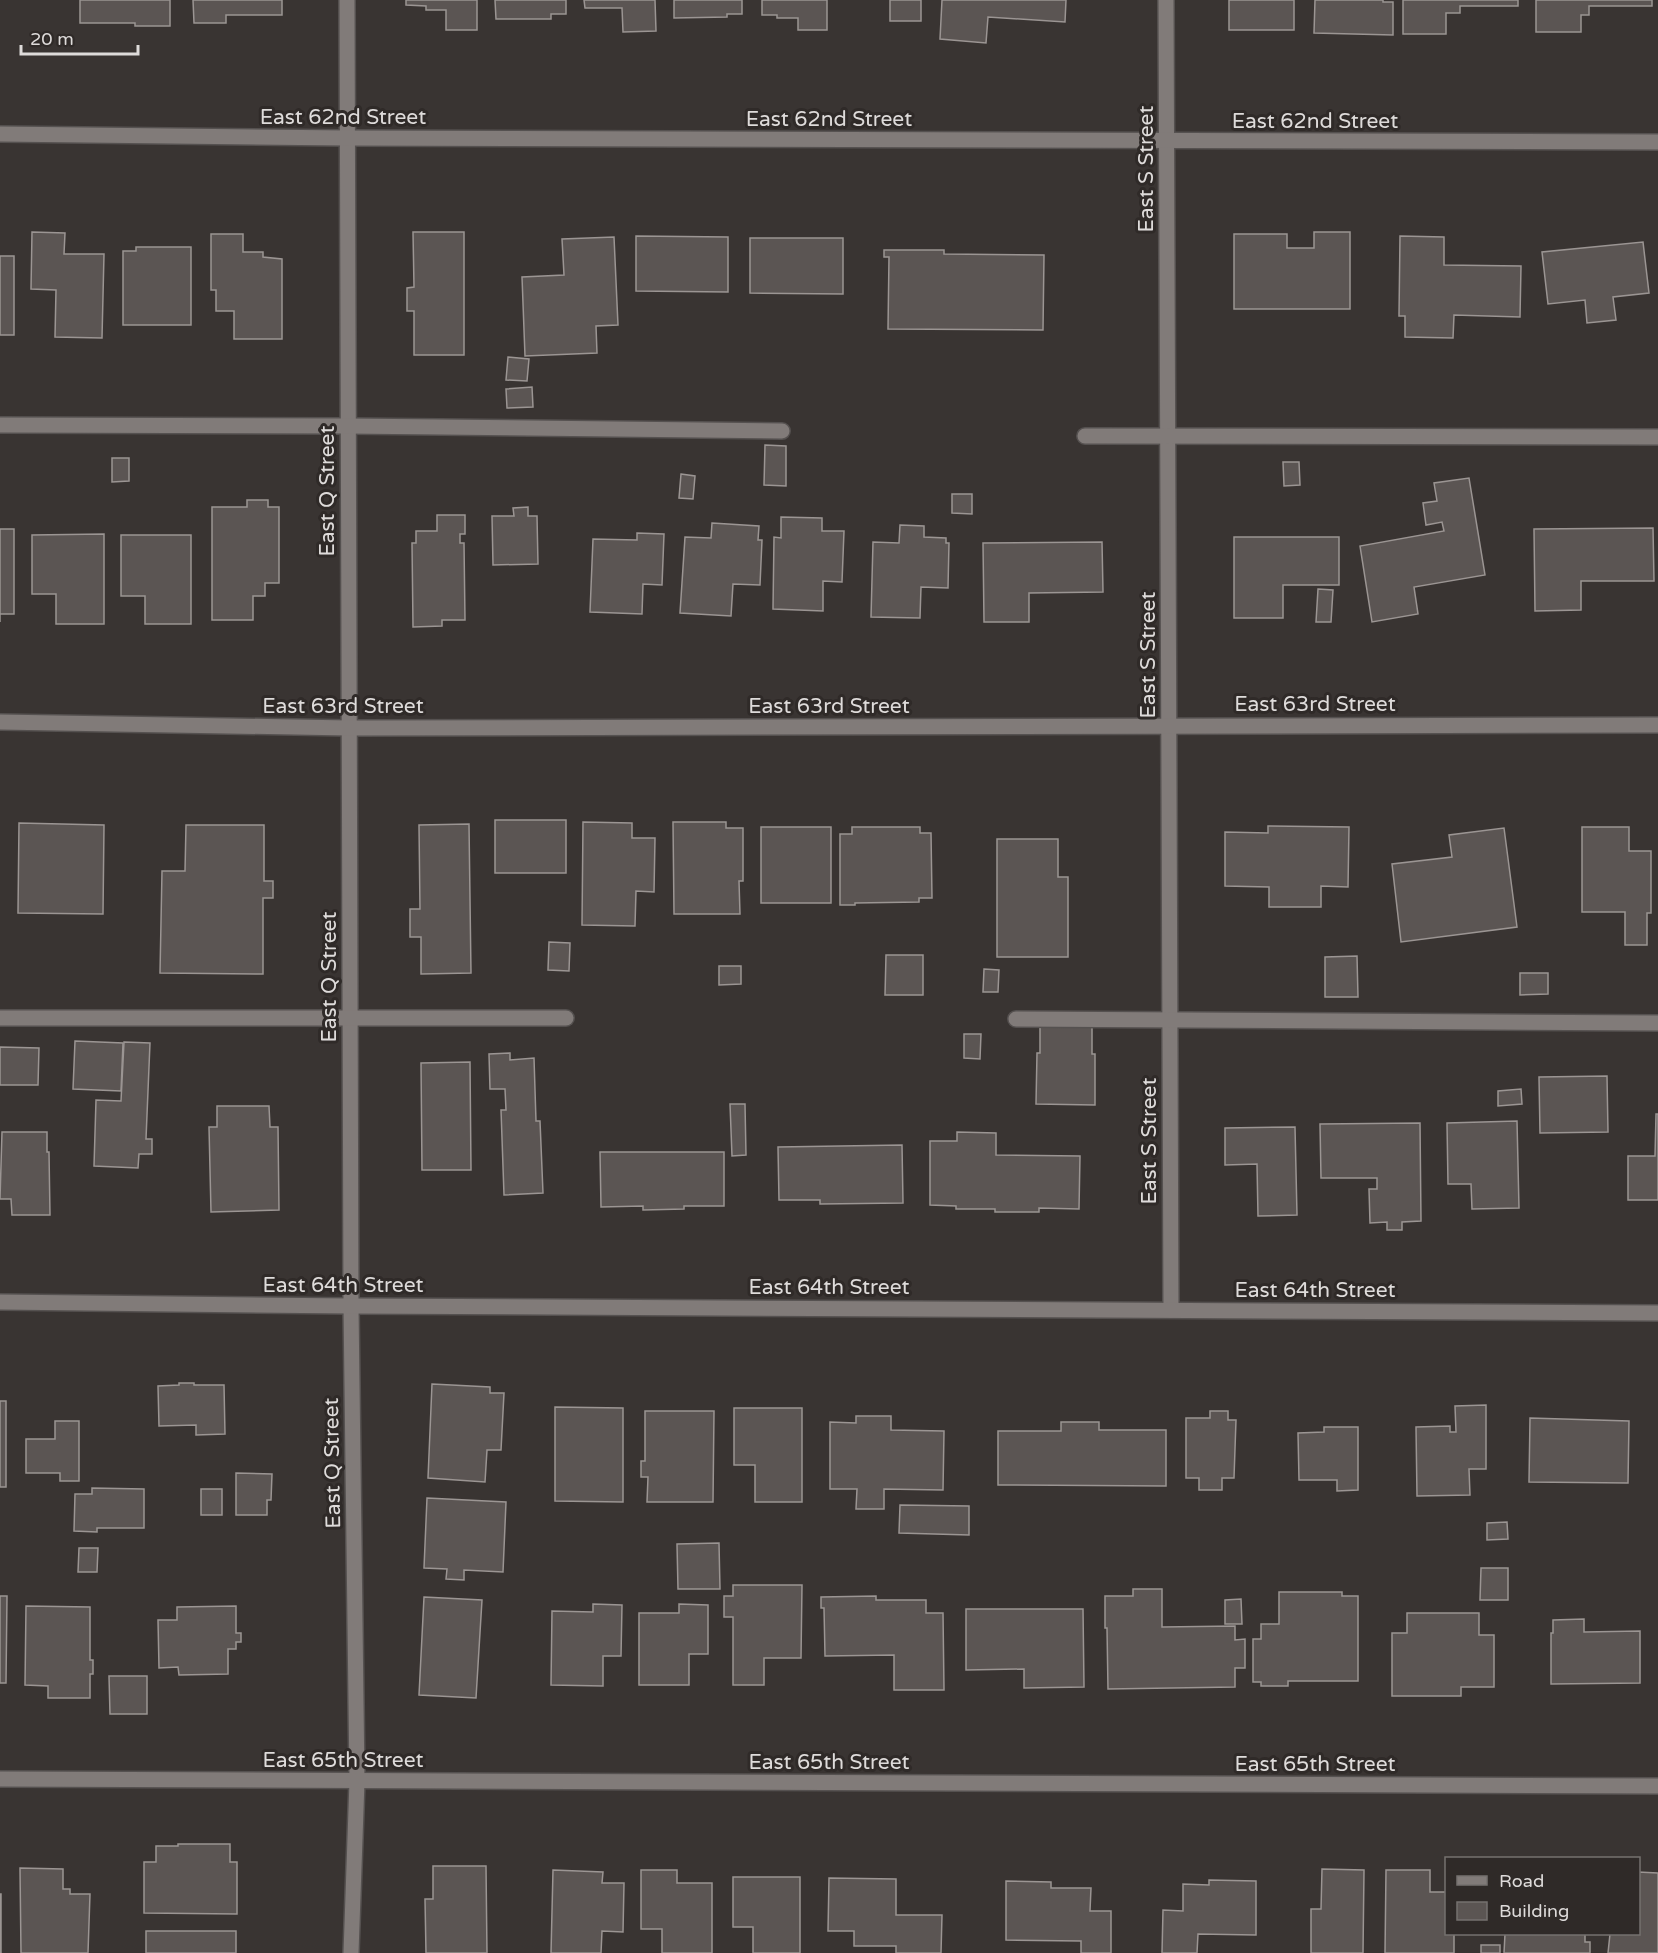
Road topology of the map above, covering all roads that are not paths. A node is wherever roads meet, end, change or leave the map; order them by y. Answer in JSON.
{"nodes":[{"id":1,"x":347,"y":0,"type":"edge"},
{"id":2,"x":1166,"y":0,"type":"edge"},
{"id":3,"x":0,"y":134,"type":"edge"},
{"id":4,"x":348,"y":138,"type":"junction"},
{"id":5,"x":1167,"y":142,"type":"junction"},
{"id":6,"x":1658,"y":142,"type":"edge"},
{"id":7,"x":0,"y":425,"type":"edge"},
{"id":8,"x":348,"y":426,"type":"junction"},
{"id":9,"x":782,"y":431,"type":"dead end"},
{"id":10,"x":1085,"y":436,"type":"dead end"},
{"id":11,"x":1168,"y":437,"type":"junction"},
{"id":12,"x":1658,"y":437,"type":"edge"},
{"id":13,"x":0,"y":722,"type":"edge"},
{"id":14,"x":1169,"y":725,"type":"junction"},
{"id":15,"x":1658,"y":725,"type":"edge"},
{"id":16,"x":349,"y":728,"type":"junction"},
{"id":17,"x":0,"y":1018,"type":"edge"},
{"id":18,"x":351,"y":1018,"type":"junction"},
{"id":19,"x":566,"y":1018,"type":"dead end"},
{"id":20,"x":1016,"y":1019,"type":"dead end"},
{"id":21,"x":1170,"y":1019,"type":"junction"},
{"id":22,"x":1658,"y":1023,"type":"edge"},
{"id":23,"x":0,"y":1302,"type":"edge"},
{"id":24,"x":351,"y":1306,"type":"junction"},
{"id":25,"x":1171,"y":1310,"type":"junction"},
{"id":26,"x":1658,"y":1313,"type":"edge"},
{"id":27,"x":0,"y":1779,"type":"edge"},
{"id":28,"x":357,"y":1781,"type":"junction"},
{"id":29,"x":1658,"y":1786,"type":"edge"},
{"id":30,"x":351,"y":1953,"type":"edge"}],
"edges":[{"from":1,"to":4,"type":"street","name":"East Q Street"},
{"from":2,"to":5,"type":"street","name":"East S Street"},
{"from":3,"to":4,"type":"street","name":"East 62nd Street"},
{"from":4,"to":5,"type":"street","name":"East 62nd Street"},
{"from":4,"to":8,"type":"street","name":"East Q Street"},
{"from":5,"to":6,"type":"street","name":"East 62nd Street"},
{"from":5,"to":11,"type":"street","name":"East S Street"},
{"from":7,"to":8,"type":"street"},
{"from":8,"to":9,"type":"street"},
{"from":8,"to":16,"type":"street","name":"East Q Street"},
{"from":10,"to":11,"type":"street"},
{"from":11,"to":12,"type":"street"},
{"from":11,"to":14,"type":"street","name":"East S Street"},
{"from":13,"to":16,"type":"street","name":"East 63rd Street"},
{"from":14,"to":15,"type":"street","name":"East 63rd Street"},
{"from":14,"to":16,"type":"street","name":"East 63rd Street"},
{"from":14,"to":21,"type":"street","name":"East S Street"},
{"from":16,"to":18,"type":"street","name":"East Q Street"},
{"from":17,"to":18,"type":"street"},
{"from":18,"to":19,"type":"street"},
{"from":18,"to":24,"type":"street","name":"East Q Street"},
{"from":20,"to":21,"type":"street"},
{"from":21,"to":22,"type":"street"},
{"from":21,"to":25,"type":"street","name":"East S Street"},
{"from":23,"to":24,"type":"street","name":"East 64th Street"},
{"from":24,"to":25,"type":"street","name":"East 64th Street"},
{"from":24,"to":28,"type":"street","name":"East Q Street"},
{"from":25,"to":26,"type":"street","name":"East 64th Street"},
{"from":27,"to":28,"type":"street","name":"East 65th Street"},
{"from":28,"to":29,"type":"street","name":"East 65th Street"},
{"from":28,"to":30,"type":"street","name":"East Q Street"}]}
